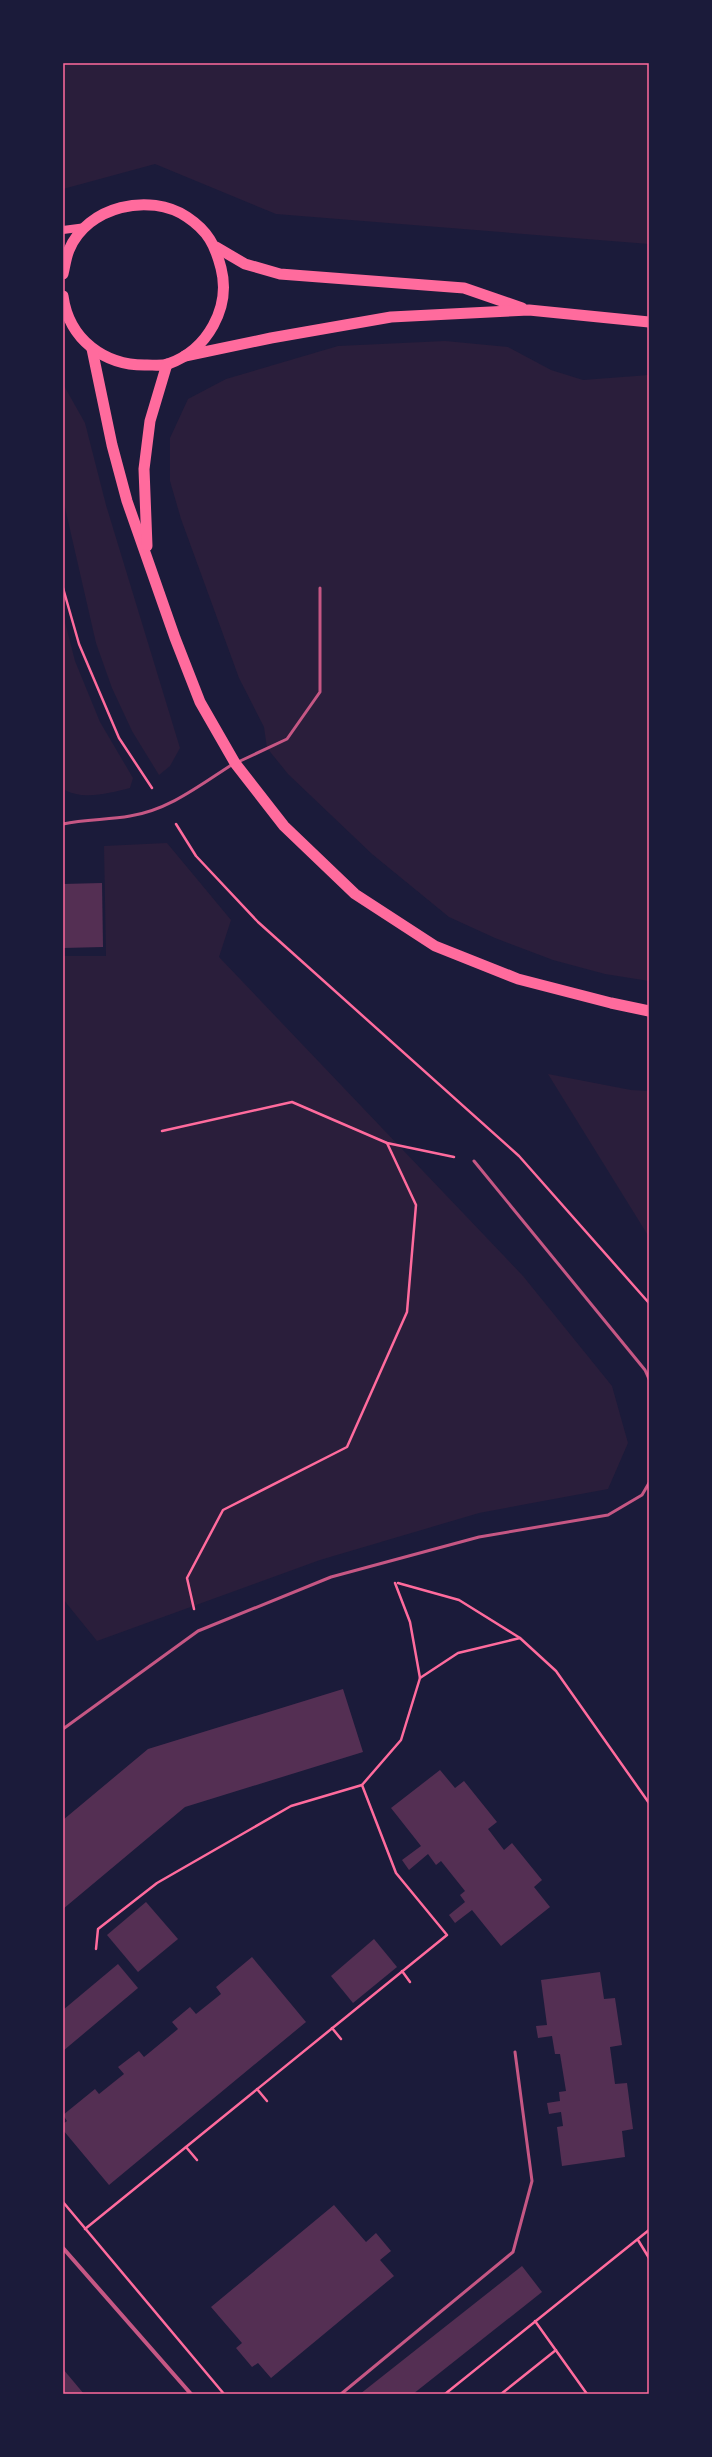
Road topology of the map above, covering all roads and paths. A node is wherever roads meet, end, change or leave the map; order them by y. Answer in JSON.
{"nodes":[{"id":1,"x":86,"y":227,"type":"junction"},
{"id":2,"x":63,"y":230,"type":"edge"},
{"id":3,"x":216,"y":247,"type":"junction"},
{"id":4,"x":63,"y":274,"type":"edge"},
{"id":5,"x":63,"y":296,"type":"edge"},
{"id":6,"x":529,"y":310,"type":"junction"},
{"id":7,"x":63,"y":320,"type":"edge"},
{"id":8,"x":649,"y":322,"type":"edge"},
{"id":9,"x":73,"y":328,"type":"junction"},
{"id":10,"x":92,"y":349,"type":"junction"},
{"id":11,"x":185,"y":356,"type":"junction"},
{"id":12,"x":167,"y":364,"type":"junction"},
{"id":13,"x":147,"y":556,"type":"junction"},
{"id":14,"x":63,"y":588,"type":"edge"},
{"id":15,"x":320,"y":588,"type":"dead end"},
{"id":16,"x":235,"y":763,"type":"junction"},
{"id":17,"x":165,"y":807,"type":"junction"},
{"id":18,"x":63,"y":824,"type":"edge"},
{"id":19,"x":611,"y":1003,"type":"junction"},
{"id":20,"x":649,"y":1003,"type":"edge"},
{"id":21,"x":649,"y":1010,"type":"edge"},
{"id":22,"x":162,"y":1131,"type":"dead end"},
{"id":23,"x":387,"y":1143,"type":"junction"},
{"id":24,"x":474,"y":1161,"type":"joint"},
{"id":25,"x":649,"y":1303,"type":"edge"},
{"id":26,"x":649,"y":1379,"type":"edge"},
{"id":27,"x":649,"y":1483,"type":"edge"},
{"id":28,"x":388,"y":1582,"type":"dead end"},
{"id":29,"x":395,"y":1583,"type":"junction"},
{"id":30,"x":198,"y":1631,"type":"junction"},
{"id":31,"x":520,"y":1638,"type":"junction"},
{"id":32,"x":420,"y":1678,"type":"junction"},
{"id":33,"x":63,"y":1729,"type":"edge"},
{"id":34,"x":362,"y":1785,"type":"junction"},
{"id":35,"x":649,"y":1804,"type":"edge"},
{"id":36,"x":96,"y":1949,"type":"dead end"},
{"id":37,"x":402,"y":1972,"type":"junction"},
{"id":38,"x":410,"y":1982,"type":"dead end"},
{"id":39,"x":332,"y":2028,"type":"junction"},
{"id":40,"x":341,"y":2039,"type":"dead end"},
{"id":41,"x":515,"y":2052,"type":"dead end"},
{"id":42,"x":257,"y":2089,"type":"junction"},
{"id":43,"x":267,"y":2101,"type":"dead end"},
{"id":44,"x":186,"y":2147,"type":"junction"},
{"id":45,"x":197,"y":2160,"type":"dead end"},
{"id":46,"x":63,"y":2202,"type":"edge"},
{"id":47,"x":85,"y":2229,"type":"junction"},
{"id":48,"x":649,"y":2230,"type":"edge"},
{"id":49,"x":638,"y":2240,"type":"junction"},
{"id":50,"x":63,"y":2248,"type":"edge"},
{"id":51,"x":649,"y":2258,"type":"edge"},
{"id":52,"x":535,"y":2321,"type":"junction"},
{"id":53,"x":556,"y":2350,"type":"junction"},
{"id":54,"x":191,"y":2394,"type":"edge"},
{"id":55,"x":224,"y":2394,"type":"edge"},
{"id":56,"x":341,"y":2394,"type":"edge"},
{"id":57,"x":445,"y":2394,"type":"edge"},
{"id":58,"x":501,"y":2394,"type":"edge"},
{"id":59,"x":587,"y":2394,"type":"edge"}],
"edges":[{"from":1,"to":2,"type":"main road"},
{"from":1,"to":3,"type":"highway"},
{"from":1,"to":4,"type":"highway"},
{"from":3,"to":6,"type":"highway"},
{"from":3,"to":11,"type":"highway"},
{"from":5,"to":9,"type":"highway"},
{"from":6,"to":8,"type":"highway"},
{"from":6,"to":11,"type":"highway"},
{"from":7,"to":9,"type":"main road"},
{"from":9,"to":10,"type":"highway"},
{"from":10,"to":12,"type":"highway"},
{"from":10,"to":13,"type":"highway"},
{"from":11,"to":12,"type":"highway"},
{"from":12,"to":13,"type":"highway"},
{"from":13,"to":16,"type":"highway"},
{"from":14,"to":17,"type":"path"},
{"from":15,"to":16,"type":"lane"},
{"from":16,"to":17,"type":"lane"},
{"from":16,"to":19,"type":"highway"},
{"from":17,"to":18,"type":"lane"},
{"from":17,"to":25,"type":"path"},
{"from":19,"to":20,"type":"highway"},
{"from":19,"to":21,"type":"highway"},
{"from":22,"to":23,"type":"path"},
{"from":23,"to":24,"type":"path"},
{"from":23,"to":30,"type":"path"},
{"from":24,"to":26,"type":"lane"},
{"from":27,"to":30,"type":"lane"},
{"from":28,"to":29,"type":"path"},
{"from":29,"to":31,"type":"path"},
{"from":29,"to":32,"type":"path"},
{"from":30,"to":33,"type":"lane"},
{"from":31,"to":32,"type":"path"},
{"from":31,"to":35,"type":"path"},
{"from":32,"to":34,"type":"path"},
{"from":34,"to":36,"type":"path"},
{"from":34,"to":37,"type":"path"},
{"from":37,"to":38,"type":"path"},
{"from":37,"to":39,"type":"path"},
{"from":39,"to":40,"type":"path"},
{"from":39,"to":42,"type":"path"},
{"from":41,"to":56,"type":"lane"},
{"from":42,"to":43,"type":"path"},
{"from":42,"to":44,"type":"path"},
{"from":44,"to":45,"type":"path"},
{"from":44,"to":47,"type":"path"},
{"from":46,"to":47,"type":"path"},
{"from":47,"to":55,"type":"path"},
{"from":48,"to":49,"type":"path"},
{"from":49,"to":51,"type":"path"},
{"from":49,"to":52,"type":"path"},
{"from":50,"to":54,"type":"street"},
{"from":52,"to":53,"type":"path"},
{"from":52,"to":57,"type":"path"},
{"from":53,"to":58,"type":"path"},
{"from":53,"to":59,"type":"path"}]}
